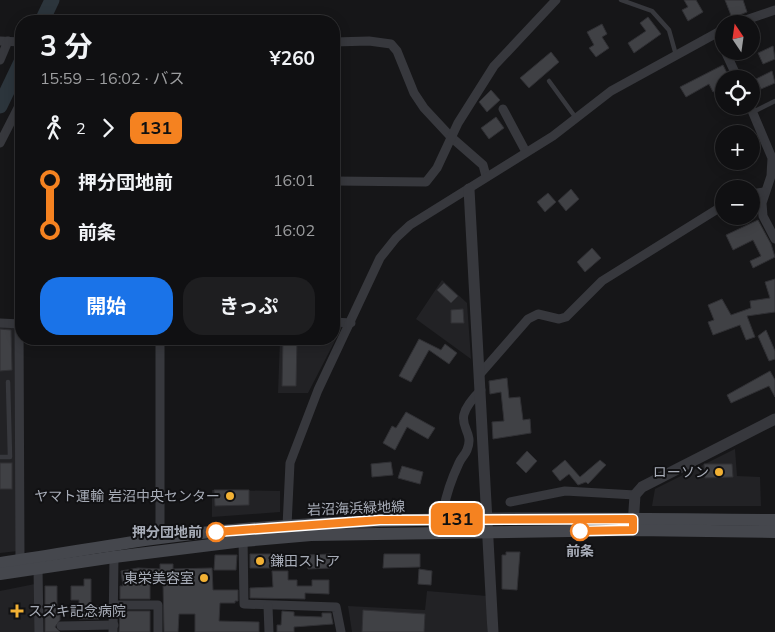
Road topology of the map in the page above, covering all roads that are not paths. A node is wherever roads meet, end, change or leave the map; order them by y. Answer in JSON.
{"nodes":[{"id":1,"x":556,"y":0,"type":"edge"},
{"id":2,"x":621,"y":0,"type":"edge"},
{"id":3,"x":775,"y":10,"type":"edge"},
{"id":4,"x":760,"y":15,"type":"edge"},
{"id":5,"x":715,"y":34,"type":"edge"},
{"id":6,"x":6,"y":41,"type":"edge"},
{"id":7,"x":340,"y":42,"type":"edge"},
{"id":8,"x":676,"y":55,"type":"junction"},
{"id":9,"x":0,"y":60,"type":"edge"},
{"id":10,"x":549,"y":81,"type":"dead end"},
{"id":11,"x":775,"y":101,"type":"edge"},
{"id":12,"x":760,"y":106,"type":"edge"},
{"id":13,"x":503,"y":109,"type":"dead end"},
{"id":14,"x":15,"y":114,"type":"edge"},
{"id":15,"x":754,"y":115,"type":"edge"},
{"id":16,"x":576,"y":118,"type":"junction"},
{"id":17,"x":451,"y":137,"type":"junction"},
{"id":18,"x":0,"y":144,"type":"edge"},
{"id":19,"x":526,"y":152,"type":"junction"},
{"id":20,"x":486,"y":176,"type":"junction"},
{"id":21,"x":340,"y":182,"type":"edge"},
{"id":22,"x":469,"y":188,"type":"junction"},
{"id":23,"x":764,"y":192,"type":"junction"},
{"id":24,"x":760,"y":193,"type":"edge"},
{"id":25,"x":715,"y":211,"type":"edge"},
{"id":26,"x":775,"y":239,"type":"edge"},
{"id":27,"x":340,"y":322,"type":"edge"},
{"id":28,"x":351,"y":323,"type":"junction"},
{"id":29,"x":0,"y":324,"type":"edge"},
{"id":30,"x":15,"y":324,"type":"edge"},
{"id":31,"x":20,"y":345,"type":"edge"},
{"id":32,"x":160,"y":345,"type":"edge"},
{"id":33,"x":480,"y":374,"type":"junction"},
{"id":34,"x":8,"y":382,"type":"dead end"},
{"id":35,"x":481,"y":390,"type":"junction"},
{"id":36,"x":775,"y":419,"type":"edge"},
{"id":37,"x":0,"y":457,"type":"edge"},
{"id":38,"x":635,"y":495,"type":"junction"},
{"id":39,"x":510,"y":502,"type":"dead end"},
{"id":40,"x":487,"y":519,"type":"junction"},
{"id":41,"x":442,"y":520,"type":"junction"},
{"id":42,"x":775,"y":520,"type":"edge"},
{"id":43,"x":633,"y":525,"type":"junction"},
{"id":44,"x":287,"y":526,"type":"junction"},
{"id":45,"x":488,"y":532,"type":"junction"},
{"id":46,"x":775,"y":532,"type":"edge"},
{"id":47,"x":243,"y":535,"type":"junction"},
{"id":48,"x":160,"y":539,"type":"junction"},
{"id":49,"x":114,"y":557,"type":"junction"},
{"id":50,"x":20,"y":560,"type":"junction"},
{"id":51,"x":0,"y":563,"type":"edge"},
{"id":52,"x":38,"y":568,"type":"junction"},
{"id":53,"x":0,"y":574,"type":"edge"},
{"id":54,"x":114,"y":605,"type":"junction"},
{"id":55,"x":268,"y":606,"type":"junction"},
{"id":56,"x":61,"y":626,"type":"dead end"},
{"id":57,"x":113,"y":628,"type":"edge"},
{"id":58,"x":39,"y":632,"type":"edge"},
{"id":59,"x":158,"y":632,"type":"edge"},
{"id":60,"x":269,"y":632,"type":"edge"},
{"id":61,"x":341,"y":632,"type":"edge"},
{"id":62,"x":493,"y":632,"type":"edge"}],
"edges":[{"from":1,"to":17,"type":"street"},
{"from":2,"to":8,"type":"lane"},
{"from":3,"to":4,"type":"street"},
{"from":5,"to":8,"type":"street"},
{"from":6,"to":9,"type":"street"},
{"from":7,"to":17,"type":"street"},
{"from":8,"to":16,"type":"street"},
{"from":10,"to":16,"type":"lane"},
{"from":11,"to":12,"type":"lane"},
{"from":13,"to":19,"type":"street"},
{"from":14,"to":18,"type":"street"},
{"from":15,"to":23,"type":"street"},
{"from":16,"to":19,"type":"street"},
{"from":17,"to":20,"type":"street"},
{"from":17,"to":21,"type":"street"},
{"from":19,"to":20,"type":"street"},
{"from":20,"to":22,"type":"street"},
{"from":22,"to":28,"type":"street"},
{"from":22,"to":33,"type":"street"},
{"from":23,"to":24,"type":"street"},
{"from":23,"to":26,"type":"street"},
{"from":25,"to":33,"type":"street"},
{"from":27,"to":28,"type":"street"},
{"from":28,"to":44,"type":"street"},
{"from":29,"to":30,"type":"street"},
{"from":31,"to":50,"type":"street"},
{"from":32,"to":48,"type":"street"},
{"from":33,"to":35,"type":"street"},
{"from":34,"to":37,"type":"lane"},
{"from":35,"to":40,"type":"street"},
{"from":35,"to":41,"type":"street"},
{"from":36,"to":38,"type":"street"},
{"from":38,"to":39,"type":"street"},
{"from":38,"to":43,"type":"street"},
{"from":40,"to":41,"type":"main road","name":"岩沼海浜緑地線"},
{"from":40,"to":43,"type":"main road","name":"岩沼海浜緑地線"},
{"from":40,"to":45,"type":"street"},
{"from":41,"to":44,"type":"main road","name":"岩沼海浜緑地線"},
{"from":42,"to":43,"type":"main road","name":"岩沼海浜緑地線"},
{"from":43,"to":45,"type":"main road","name":"岩沼海浜緑地線"},
{"from":43,"to":46,"type":"main road","name":"岩沼海浜緑地線"},
{"from":44,"to":47,"type":"main road","name":"岩沼海浜緑地線"},
{"from":45,"to":47,"type":"main road","name":"岩沼海浜緑地線"},
{"from":45,"to":62,"type":"street"},
{"from":47,"to":48,"type":"main road","name":"岩沼海浜緑地線"},
{"from":47,"to":49,"type":"main road","name":"岩沼海浜緑地線"},
{"from":47,"to":55,"type":"street"},
{"from":48,"to":50,"type":"main road","name":"岩沼海浜緑地線"},
{"from":49,"to":52,"type":"main road","name":"岩沼海浜緑地線"},
{"from":49,"to":54,"type":"street"},
{"from":50,"to":51,"type":"main road","name":"岩沼海浜緑地線"},
{"from":52,"to":53,"type":"main road","name":"岩沼海浜緑地線"},
{"from":52,"to":58,"type":"street"},
{"from":54,"to":57,"type":"street"},
{"from":54,"to":59,"type":"street"},
{"from":55,"to":60,"type":"street"},
{"from":55,"to":61,"type":"street"},
{"from":56,"to":57,"type":"street"}]}
